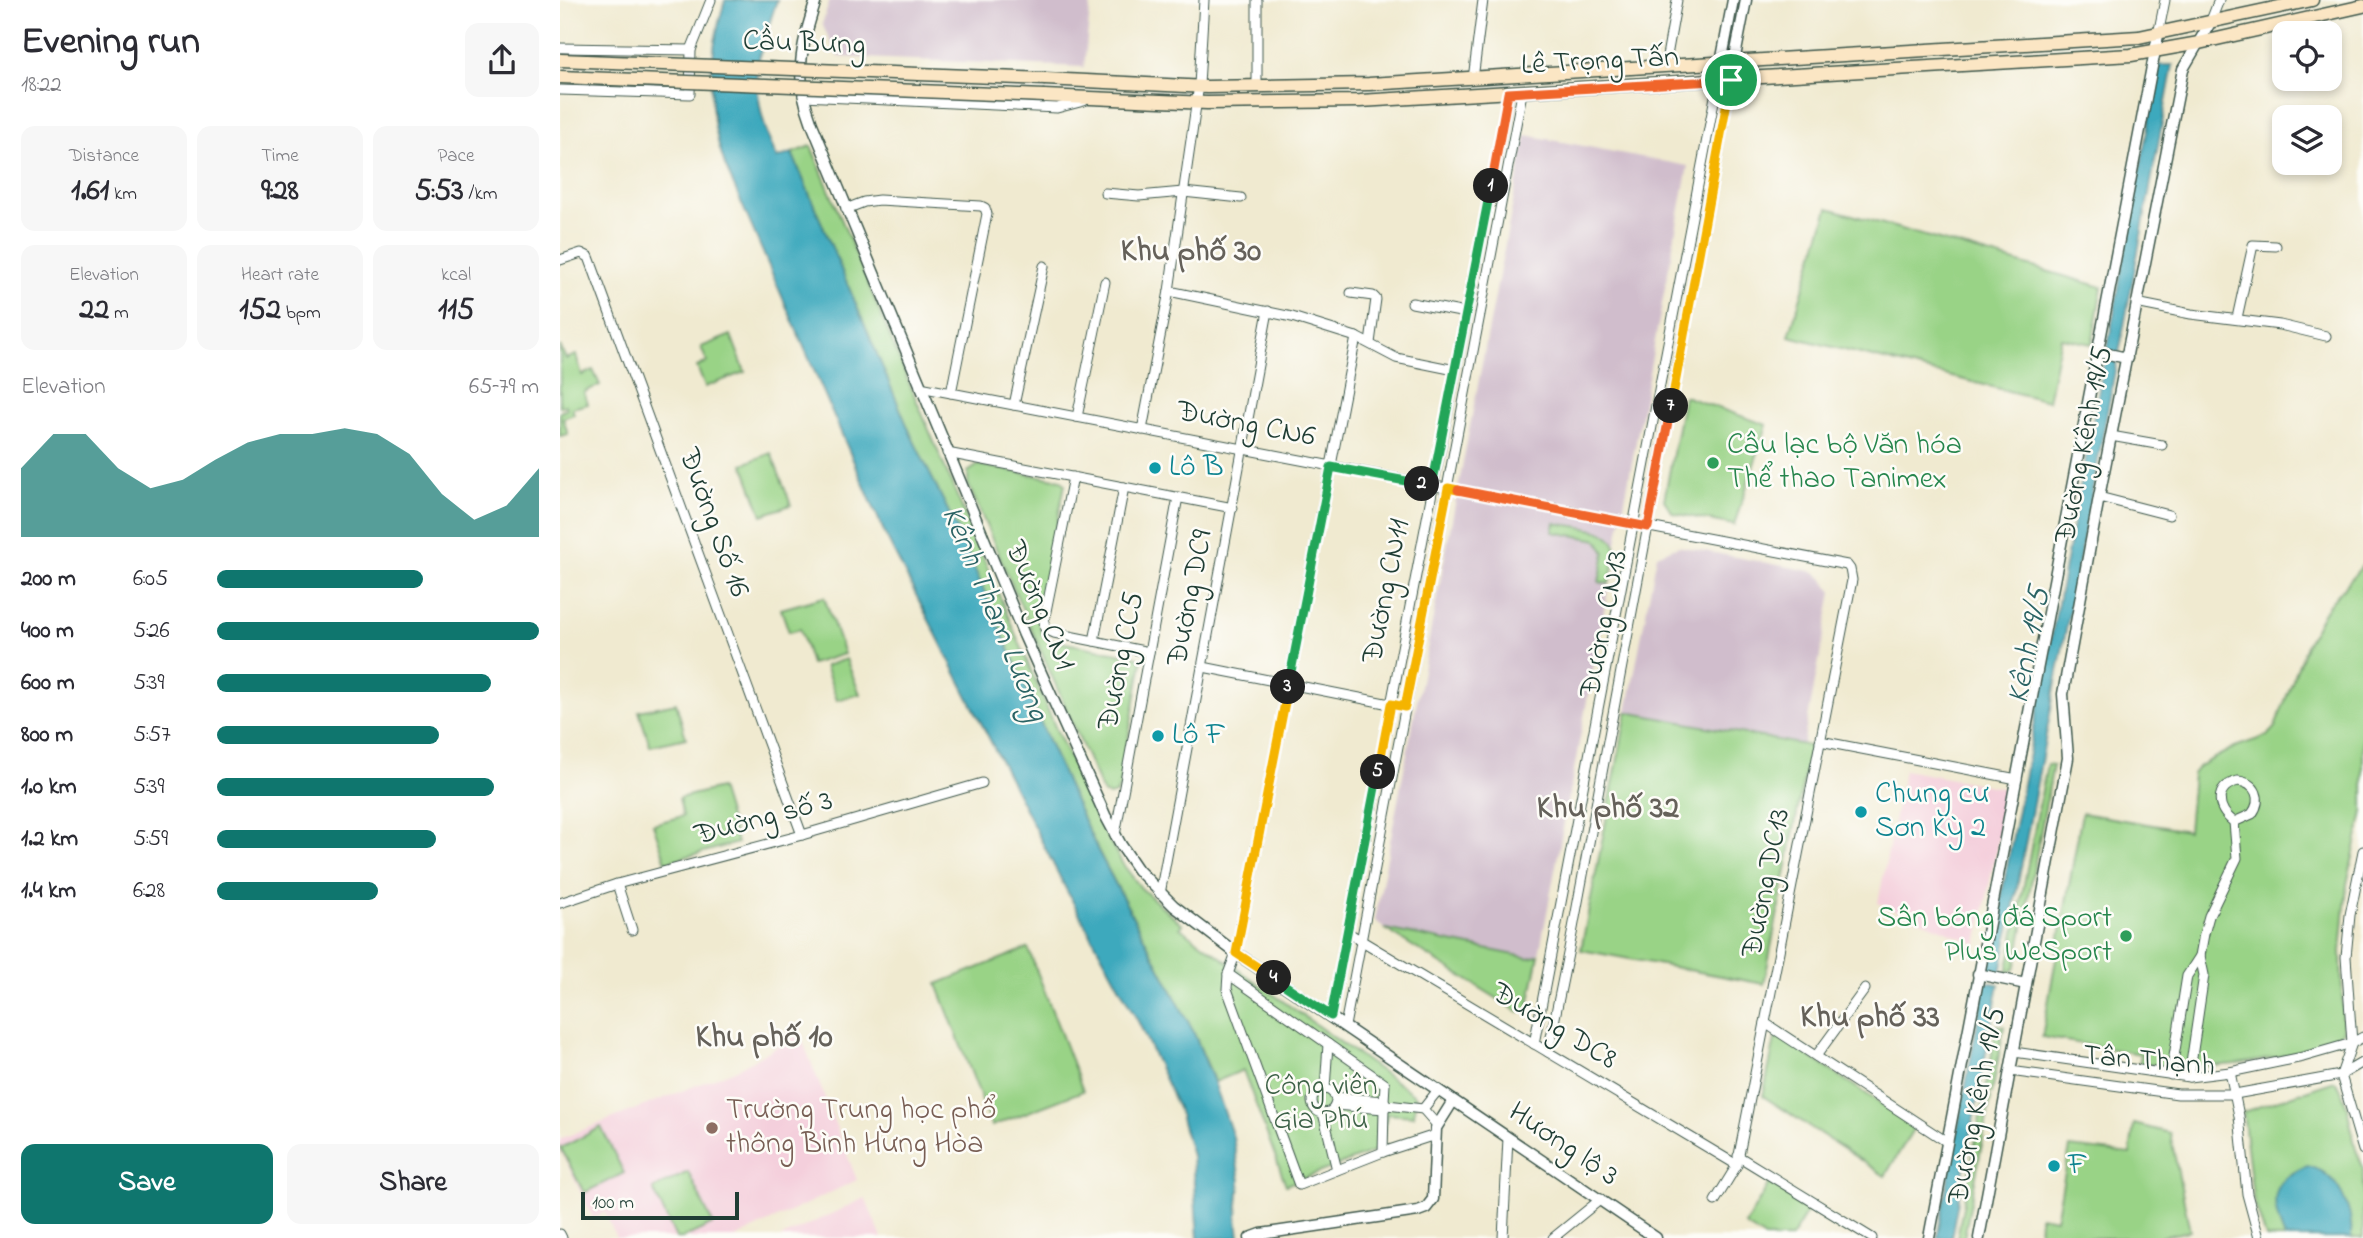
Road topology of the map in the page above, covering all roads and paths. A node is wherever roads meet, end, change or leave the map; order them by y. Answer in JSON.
{"nodes":[{"id":1,"x":711,"y":0,"type":"edge"},
{"id":2,"x":816,"y":0,"type":"edge"},
{"id":3,"x":1204,"y":0,"type":"edge"},
{"id":4,"x":1256,"y":0,"type":"edge"},
{"id":5,"x":1483,"y":0,"type":"edge"},
{"id":6,"x":1677,"y":0,"type":"edge"},
{"id":7,"x":1733,"y":0,"type":"edge"},
{"id":8,"x":1746,"y":0,"type":"edge"},
{"id":9,"x":2165,"y":0,"type":"edge"},
{"id":10,"x":2219,"y":0,"type":"edge"},
{"id":11,"x":2312,"y":0,"type":"edge"},
{"id":12,"x":2363,"y":6,"type":"edge"},
{"id":13,"x":2210,"y":23,"type":"junction"},
{"id":14,"x":2158,"y":35,"type":"junction"},
{"id":15,"x":2199,"y":43,"type":"junction"},
{"id":16,"x":560,"y":48,"type":"edge"},
{"id":17,"x":691,"y":50,"type":"junction"},
{"id":18,"x":2155,"y":52,"type":"junction"},
{"id":19,"x":560,"y":60,"type":"edge"},
{"id":20,"x":1728,"y":63,"type":"junction"},
{"id":21,"x":1665,"y":66,"type":"junction"},
{"id":22,"x":560,"y":77,"type":"edge"},
{"id":23,"x":1045,"y":79,"type":"joint"},
{"id":24,"x":1473,"y":79,"type":"junction"},
{"id":25,"x":1725,"y":81,"type":"junction"},
{"id":26,"x":1199,"y":85,"type":"junction"},
{"id":27,"x":1256,"y":87,"type":"junction"},
{"id":28,"x":560,"y":90,"type":"edge"},
{"id":29,"x":1515,"y":93,"type":"junction"},
{"id":30,"x":803,"y":96,"type":"junction"},
{"id":31,"x":1044,"y":96,"type":"joint"},
{"id":32,"x":1092,"y":99,"type":"junction"},
{"id":33,"x":1195,"y":103,"type":"junction"},
{"id":34,"x":1183,"y":192,"type":"junction"},
{"id":35,"x":1105,"y":193,"type":"dead end"},
{"id":36,"x":1241,"y":198,"type":"dead end"},
{"id":37,"x":846,"y":209,"type":"junction"},
{"id":38,"x":2276,"y":246,"type":"dead end"},
{"id":39,"x":560,"y":260,"type":"edge"},
{"id":40,"x":1684,"y":261,"type":"junction"},
{"id":41,"x":1697,"y":263,"type":"junction"},
{"id":42,"x":1044,"y":266,"type":"dead end"},
{"id":43,"x":1105,"y":282,"type":"dead end"},
{"id":44,"x":1169,"y":291,"type":"junction"},
{"id":45,"x":1351,"y":293,"type":"dead end"},
{"id":46,"x":1412,"y":303,"type":"dead end"},
{"id":47,"x":2136,"y":303,"type":"junction"},
{"id":48,"x":1268,"y":311,"type":"junction"},
{"id":49,"x":1466,"y":313,"type":"junction"},
{"id":50,"x":2237,"y":318,"type":"junction"},
{"id":51,"x":2326,"y":336,"type":"dead end"},
{"id":52,"x":1356,"y":337,"type":"junction"},
{"id":53,"x":1370,"y":343,"type":"junction"},
{"id":54,"x":2102,"y":353,"type":"junction"},
{"id":55,"x":2122,"y":357,"type":"junction"},
{"id":56,"x":1455,"y":370,"type":"junction"},
{"id":57,"x":920,"y":387,"type":"junction"},
{"id":58,"x":951,"y":393,"type":"junction"},
{"id":59,"x":1014,"y":405,"type":"junction"},
{"id":60,"x":1077,"y":417,"type":"junction"},
{"id":61,"x":1142,"y":430,"type":"junction"},
{"id":62,"x":2111,"y":436,"type":"junction"},
{"id":63,"x":2162,"y":445,"type":"dead end"},
{"id":64,"x":1244,"y":450,"type":"junction"},
{"id":65,"x":947,"y":453,"type":"junction"},
{"id":66,"x":1331,"y":467,"type":"junction"},
{"id":67,"x":1073,"y":477,"type":"junction"},
{"id":68,"x":1432,"y":486,"type":"junction"},
{"id":69,"x":1124,"y":487,"type":"junction"},
{"id":70,"x":1448,"y":488,"type":"junction"},
{"id":71,"x":1178,"y":497,"type":"junction"},
{"id":72,"x":2099,"y":497,"type":"junction"},
{"id":73,"x":1233,"y":508,"type":"junction"},
{"id":74,"x":2169,"y":515,"type":"dead end"},
{"id":75,"x":1634,"y":524,"type":"junction"},
{"id":76,"x":1648,"y":527,"type":"junction"},
{"id":77,"x":1850,"y":569,"type":"joint"},
{"id":78,"x":1094,"y":641,"type":"junction"},
{"id":79,"x":1149,"y":652,"type":"junction"},
{"id":80,"x":1203,"y":667,"type":"junction"},
{"id":81,"x":1289,"y":684,"type":"junction"},
{"id":82,"x":1391,"y":704,"type":"junction"},
{"id":83,"x":1405,"y":707,"type":"junction"},
{"id":84,"x":1820,"y":741,"type":"junction"},
{"id":85,"x":2017,"y":779,"type":"junction"},
{"id":86,"x":982,"y":783,"type":"dead end"},
{"id":87,"x":2234,"y":822,"type":"junction"},
{"id":88,"x":802,"y":835,"type":"junction"},
{"id":89,"x":1115,"y":835,"type":"junction"},
{"id":90,"x":2363,"y":851,"type":"edge"},
{"id":91,"x":617,"y":884,"type":"junction"},
{"id":92,"x":1160,"y":894,"type":"junction"},
{"id":93,"x":560,"y":903,"type":"edge"},
{"id":94,"x":632,"y":930,"type":"dead end"},
{"id":95,"x":1347,"y":932,"type":"junction"},
{"id":96,"x":1361,"y":940,"type":"junction"},
{"id":97,"x":1236,"y":953,"type":"junction"},
{"id":98,"x":2200,"y":956,"type":"junction"},
{"id":99,"x":1228,"y":974,"type":"junction"},
{"id":100,"x":1982,"y":975,"type":"junction"},
{"id":101,"x":2026,"y":984,"type":"junction"},
{"id":102,"x":1865,"y":989,"type":"dead end"},
{"id":103,"x":1331,"y":1016,"type":"junction"},
{"id":104,"x":1765,"y":1023,"type":"junction"},
{"id":105,"x":1345,"y":1026,"type":"junction"},
{"id":106,"x":2363,"y":1037,"type":"edge"},
{"id":107,"x":2352,"y":1043,"type":"junction"},
{"id":108,"x":1328,"y":1044,"type":"junction"},
{"id":109,"x":1534,"y":1044,"type":"junction"},
{"id":110,"x":1548,"y":1052,"type":"junction"},
{"id":111,"x":2014,"y":1052,"type":"junction"},
{"id":112,"x":1816,"y":1056,"type":"junction"},
{"id":113,"x":2363,"y":1062,"type":"edge"},
{"id":114,"x":2010,"y":1071,"type":"junction"},
{"id":115,"x":2230,"y":1072,"type":"junction"},
{"id":116,"x":2171,"y":1075,"type":"junction"},
{"id":117,"x":2341,"y":1075,"type":"junction"},
{"id":118,"x":2189,"y":1077,"type":"junction"},
{"id":119,"x":1325,"y":1089,"type":"junction"},
{"id":120,"x":1440,"y":1092,"type":"junction"},
{"id":121,"x":2235,"y":1094,"type":"junction"},
{"id":122,"x":1335,"y":1101,"type":"junction"},
{"id":123,"x":1453,"y":1101,"type":"junction"},
{"id":124,"x":1385,"y":1105,"type":"junction"},
{"id":125,"x":1423,"y":1109,"type":"junction"},
{"id":126,"x":1323,"y":1113,"type":"junction"},
{"id":127,"x":1436,"y":1130,"type":"junction"},
{"id":128,"x":1507,"y":1138,"type":"junction"},
{"id":129,"x":1947,"y":1142,"type":"junction"},
{"id":130,"x":2363,"y":1150,"type":"edge"},
{"id":131,"x":1383,"y":1152,"type":"junction"},
{"id":132,"x":1738,"y":1161,"type":"junction"},
{"id":133,"x":1338,"y":1170,"type":"junction"},
{"id":134,"x":1601,"y":1199,"type":"junction"},
{"id":135,"x":1715,"y":1200,"type":"dead end"},
{"id":136,"x":1250,"y":1238,"type":"edge"},
{"id":137,"x":1503,"y":1238,"type":"edge"},
{"id":138,"x":1553,"y":1238,"type":"edge"},
{"id":139,"x":1656,"y":1238,"type":"edge"},
{"id":140,"x":1872,"y":1238,"type":"edge"},
{"id":141,"x":1929,"y":1238,"type":"edge"},
{"id":142,"x":1979,"y":1238,"type":"edge"},
{"id":143,"x":2259,"y":1238,"type":"edge"}],
"edges":[{"from":1,"to":17,"type":"street"},
{"from":2,"to":30,"type":"street","name":"Đường CN1"},
{"from":3,"to":26,"type":"street"},
{"from":4,"to":27,"type":"street"},
{"from":5,"to":24,"type":"street"},
{"from":6,"to":21,"type":"street"},
{"from":7,"to":20,"type":"street"},
{"from":8,"to":20,"type":"street"},
{"from":9,"to":14,"type":"street"},
{"from":10,"to":13,"type":"street","name":"Đường Kênh 19/5"},
{"from":11,"to":13,"type":"main road","name":"Lê Trọng Tấn"},
{"from":12,"to":15,"type":"main road","name":"Lê Trọng Tấn"},
{"from":13,"to":14,"type":"main road","name":"Lê Trọng Tấn"},
{"from":13,"to":15,"type":"street","name":"Đường Kênh 19/5"},
{"from":14,"to":18,"type":"street","name":"Đường Kênh 19/5"},
{"from":14,"to":20,"type":"main road","name":"Lê Trọng Tấn"},
{"from":15,"to":18,"type":"main road","name":"Lê Trọng Tấn"},
{"from":15,"to":47,"type":"street","name":"Đường Kênh 19/5"},
{"from":16,"to":17,"type":"street"},
{"from":17,"to":28,"type":"street"},
{"from":18,"to":25,"type":"main road","name":"Lê Trọng Tấn"},
{"from":18,"to":54,"type":"street","name":"Đường Kênh 19/5"},
{"from":19,"to":23,"type":"main road","name":"Cầu Bưng","bridge":true},
{"from":20,"to":21,"type":"main road","name":"Lê Trọng Tấn"},
{"from":20,"to":25,"type":"main road"},
{"from":21,"to":24,"type":"main road","name":"Lê Trọng Tấn"},
{"from":22,"to":31,"type":"main road","name":"Cầu Bưng","bridge":true},
{"from":23,"to":26,"type":"main road","name":"Lê Trọng Tấn"},
{"from":24,"to":27,"type":"main road","name":"Lê Trọng Tấn"},
{"from":25,"to":29,"type":"main road","name":"Lê Trọng Tấn"},
{"from":25,"to":40,"type":"street","name":"Đường CN13"},
{"from":25,"to":41,"type":"street","name":"Đường CN13"},
{"from":26,"to":27,"type":"main road","name":"Lê Trọng Tấn"},
{"from":26,"to":33,"type":"street"},
{"from":29,"to":33,"type":"main road","name":"Lê Trọng Tấn"},
{"from":29,"to":49,"type":"street","name":"Đường CN11"},
{"from":29,"to":70,"type":"street","name":"Đường CN11"},
{"from":30,"to":32,"type":"street"},
{"from":30,"to":37,"type":"street","name":"Đường CN1"},
{"from":31,"to":32,"type":"main road","name":"Lê Trọng Tấn"},
{"from":32,"to":33,"type":"main road","name":"Lê Trọng Tấn"},
{"from":33,"to":34,"type":"street"},
{"from":34,"to":35,"type":"street"},
{"from":34,"to":36,"type":"street"},
{"from":34,"to":44,"type":"street"},
{"from":37,"to":57,"type":"street","name":"Đường CN1"},
{"from":37,"to":58,"type":"street"},
{"from":38,"to":50,"type":"street"},
{"from":39,"to":88,"type":"street","name":"Đường Số 16"},
{"from":40,"to":41,"type":"street"},
{"from":40,"to":75,"type":"street","name":"Đường CN13"},
{"from":41,"to":76,"type":"street","name":"Đường CN13"},
{"from":42,"to":59,"type":"street"},
{"from":43,"to":60,"type":"street"},
{"from":44,"to":48,"type":"street"},
{"from":44,"to":61,"type":"street"},
{"from":45,"to":53,"type":"street"},
{"from":46,"to":49,"type":"street"},
{"from":47,"to":50,"type":"street"},
{"from":47,"to":55,"type":"street","name":"Đường Kênh 19/5"},
{"from":48,"to":52,"type":"street"},
{"from":48,"to":64,"type":"street","name":"Đường DC9"},
{"from":49,"to":56,"type":"street","name":"Đường CN11"},
{"from":50,"to":51,"type":"street"},
{"from":52,"to":53,"type":"street"},
{"from":52,"to":66,"type":"street"},
{"from":53,"to":56,"type":"street"},
{"from":54,"to":55,"type":"street"},
{"from":54,"to":85,"type":"street","name":"Đường Kênh 19/5"},
{"from":55,"to":62,"type":"street","name":"Đường Kênh 19/5"},
{"from":56,"to":68,"type":"street","name":"Đường CN11"},
{"from":57,"to":58,"type":"street","name":"Đường CN6"},
{"from":57,"to":65,"type":"street","name":"Đường CN1"},
{"from":58,"to":59,"type":"street","name":"Đường CN6"},
{"from":59,"to":60,"type":"street","name":"Đường CN6"},
{"from":60,"to":61,"type":"street","name":"Đường CN6"},
{"from":61,"to":64,"type":"street","name":"Đường CN6"},
{"from":62,"to":63,"type":"street"},
{"from":62,"to":72,"type":"street","name":"Đường Kênh 19/5"},
{"from":64,"to":66,"type":"street","name":"Đường CN6"},
{"from":64,"to":73,"type":"street","name":"Đường DC9"},
{"from":65,"to":67,"type":"street"},
{"from":65,"to":89,"type":"street","name":"Đường CN1"},
{"from":66,"to":68,"type":"street","name":"Đường CN6"},
{"from":66,"to":81,"type":"street"},
{"from":67,"to":69,"type":"street"},
{"from":67,"to":78,"type":"street"},
{"from":68,"to":70,"type":"street","name":"Đường CN6"},
{"from":68,"to":82,"type":"street","name":"Đường CN11"},
{"from":69,"to":71,"type":"street"},
{"from":69,"to":78,"type":"street"},
{"from":70,"to":75,"type":"street","name":"Đường CN6"},
{"from":70,"to":83,"type":"street","name":"Đường CN11"},
{"from":71,"to":73,"type":"street"},
{"from":71,"to":79,"type":"street","name":"Đường CC5"},
{"from":72,"to":74,"type":"street"},
{"from":72,"to":101,"type":"street","name":"Đường Kênh 19/5"},
{"from":73,"to":80,"type":"street","name":"Đường DC9"},
{"from":75,"to":76,"type":"street","name":"Đường CN6"},
{"from":75,"to":109,"type":"street","name":"Đường CN13"},
{"from":76,"to":77,"type":"street","name":"Đường CN6"},
{"from":76,"to":110,"type":"street","name":"Đường CN13"},
{"from":77,"to":84,"type":"street","name":"Đường DC13"},
{"from":78,"to":79,"type":"street"},
{"from":79,"to":89,"type":"street","name":"Đường CC5"},
{"from":80,"to":81,"type":"street"},
{"from":80,"to":92,"type":"street","name":"Đường DC9"},
{"from":81,"to":82,"type":"street"},
{"from":81,"to":97,"type":"street"},
{"from":82,"to":83,"type":"street"},
{"from":82,"to":95,"type":"street","name":"Đường CN11"},
{"from":83,"to":96,"type":"street","name":"Đường CN11"},
{"from":84,"to":85,"type":"street"},
{"from":84,"to":104,"type":"street","name":"Đường DC13"},
{"from":85,"to":100,"type":"street","name":"Đường Kênh 19/5"},
{"from":86,"to":88,"type":"street","name":"Đường số 3"},
{"from":87,"to":87,"type":"street"},
{"from":87,"to":98,"type":"street"},
{"from":88,"to":91,"type":"street","name":"Đường số 3"},
{"from":89,"to":92,"type":"street","name":"Đường CN1"},
{"from":90,"to":107,"type":"street"},
{"from":91,"to":93,"type":"street","name":"Đường số 3"},
{"from":91,"to":94,"type":"street"},
{"from":92,"to":97,"type":"street","name":"Đường CN1"},
{"from":95,"to":96,"type":"street","name":"Đường DC8"},
{"from":95,"to":103,"type":"street","name":"Đường CN11"},
{"from":96,"to":105,"type":"street","name":"Đường CN11"},
{"from":96,"to":109,"type":"street","name":"Đường DC8"},
{"from":97,"to":99,"type":"street"},
{"from":97,"to":103,"type":"street","name":"Đường CN1"},
{"from":98,"to":116,"type":"street"},
{"from":98,"to":118,"type":"street"},
{"from":99,"to":108,"type":"street"},
{"from":99,"to":133,"type":"street"},
{"from":100,"to":101,"type":"street"},
{"from":100,"to":129,"type":"street","name":"Đường Kênh 19/5"},
{"from":101,"to":111,"type":"street","name":"Đường Kênh 19/5"},
{"from":102,"to":112,"type":"street"},
{"from":103,"to":105,"type":"street","name":"Đường CN1"},
{"from":104,"to":112,"type":"street"},
{"from":104,"to":132,"type":"street","name":"Đường DC13"},
{"from":105,"to":120,"type":"street","name":"Đường CN1"},
{"from":106,"to":107,"type":"street","name":"Tân Thạnh"},
{"from":107,"to":115,"type":"street","name":"Tân Thạnh"},
{"from":107,"to":117,"type":"street"},
{"from":108,"to":119,"type":"street"},
{"from":108,"to":124,"type":"street"},
{"from":109,"to":110,"type":"street","name":"Đường DC8"},
{"from":110,"to":132,"type":"street","name":"Đường DC8"},
{"from":111,"to":114,"type":"street","name":"Đường Kênh 19/5"},
{"from":111,"to":116,"type":"street","name":"Tân Thạnh"},
{"from":112,"to":129,"type":"street"},
{"from":113,"to":117,"type":"street","name":"Tân Thạnh"},
{"from":114,"to":121,"type":"street","name":"Tân Thạnh"},
{"from":114,"to":142,"type":"street","name":"Đường Kênh 19/5"},
{"from":115,"to":118,"type":"street","name":"Tân Thạnh"},
{"from":115,"to":121,"type":"street"},
{"from":116,"to":118,"type":"street","name":"Tân Thạnh"},
{"from":117,"to":121,"type":"street","name":"Tân Thạnh"},
{"from":117,"to":130,"type":"street"},
{"from":119,"to":122,"type":"street"},
{"from":119,"to":126,"type":"street"},
{"from":120,"to":123,"type":"street","name":"Hương lộ 3"},
{"from":120,"to":125,"type":"street"},
{"from":121,"to":143,"type":"street"},
{"from":122,"to":124,"type":"street"},
{"from":122,"to":126,"type":"street"},
{"from":123,"to":127,"type":"street"},
{"from":123,"to":128,"type":"street","name":"Hương lộ 3"},
{"from":124,"to":125,"type":"street"},
{"from":124,"to":131,"type":"street"},
{"from":125,"to":127,"type":"street"},
{"from":126,"to":133,"type":"street"},
{"from":127,"to":131,"type":"street"},
{"from":127,"to":136,"type":"street"},
{"from":128,"to":134,"type":"street","name":"Hương lộ 3"},
{"from":128,"to":137,"type":"street"},
{"from":129,"to":141,"type":"street","name":"Đường Kênh 19/5"},
{"from":131,"to":133,"type":"street"},
{"from":132,"to":135,"type":"street","name":"Đường DC13"},
{"from":132,"to":140,"type":"street","name":"Đường DC8"},
{"from":134,"to":138,"type":"street"},
{"from":134,"to":139,"type":"street","name":"Hương lộ 3"}]}
